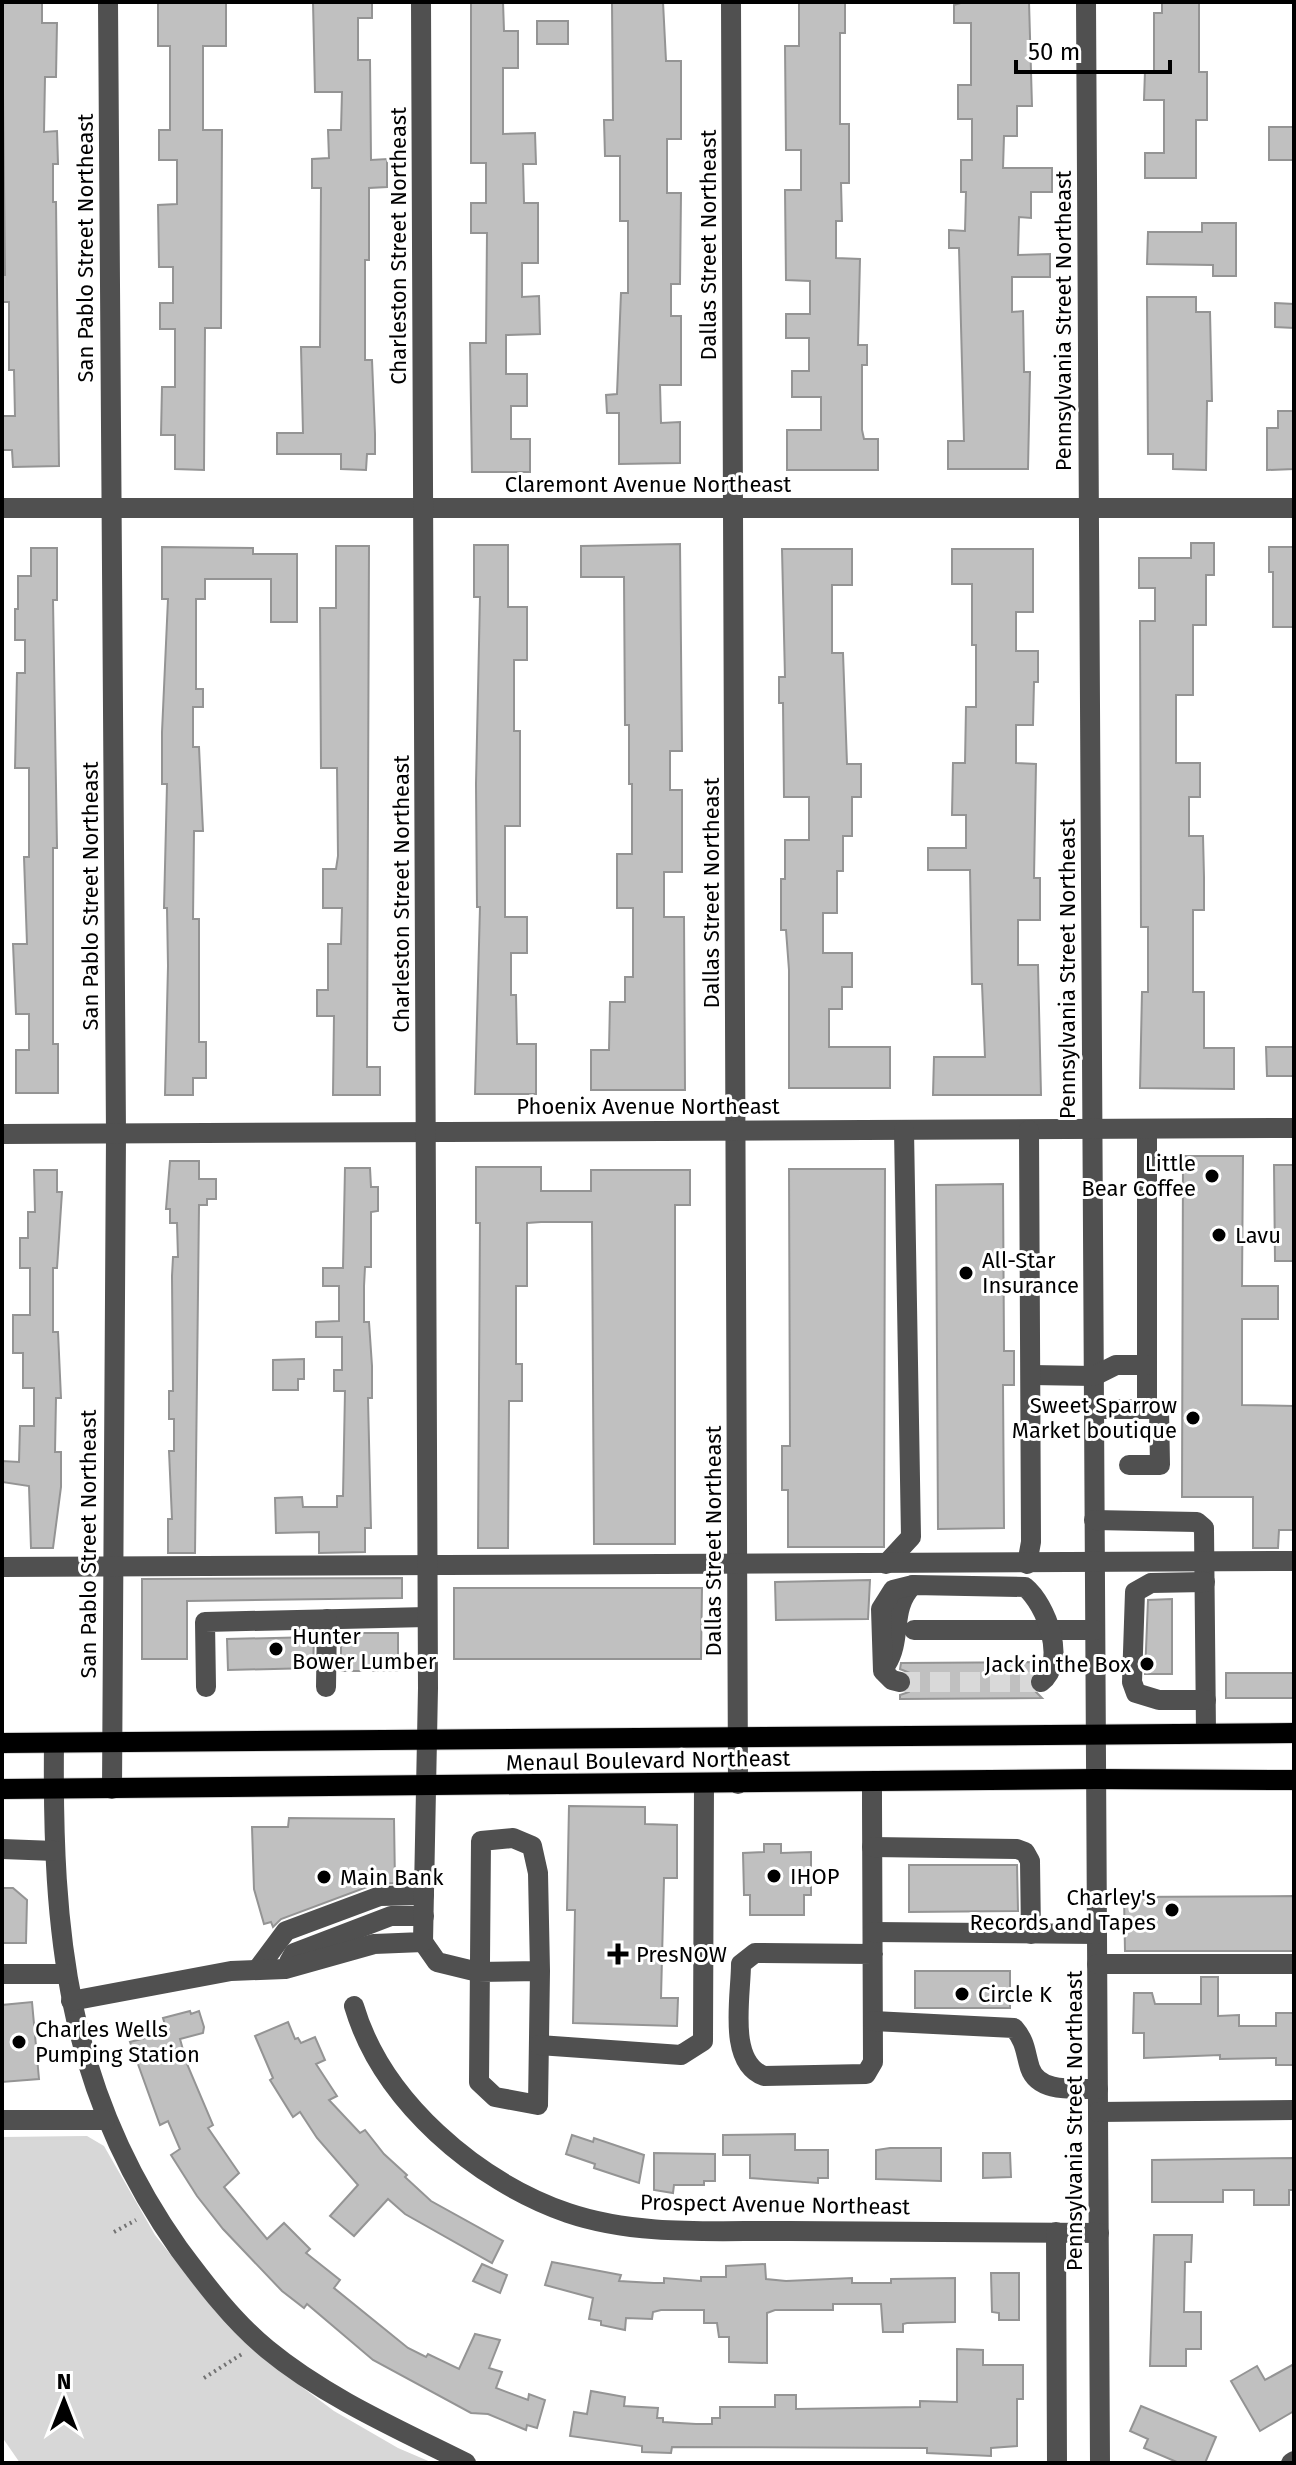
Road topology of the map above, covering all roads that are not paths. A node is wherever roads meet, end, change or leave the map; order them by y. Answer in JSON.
{"nodes":[{"id":1,"x":108,"y":2,"type":"edge"},
{"id":2,"x":421,"y":2,"type":"edge"},
{"id":3,"x":731,"y":2,"type":"edge"},
{"id":4,"x":1086,"y":2,"type":"edge"},
{"id":5,"x":2,"y":508,"type":"edge"},
{"id":6,"x":110,"y":508,"type":"junction"},
{"id":7,"x":422,"y":508,"type":"junction"},
{"id":8,"x":732,"y":508,"type":"junction"},
{"id":9,"x":1294,"y":508,"type":"edge"},
{"id":10,"x":1088,"y":509,"type":"junction"},
{"id":11,"x":1294,"y":1128,"type":"edge"},
{"id":12,"x":737,"y":1129,"type":"junction"},
{"id":13,"x":904,"y":1130,"type":"junction"},
{"id":14,"x":1029,"y":1130,"type":"junction"},
{"id":15,"x":1147,"y":1130,"type":"junction"},
{"id":16,"x":1092,"y":1131,"type":"junction"},
{"id":17,"x":426,"y":1132,"type":"junction"},
{"id":18,"x":2,"y":1134,"type":"edge"},
{"id":19,"x":116,"y":1134,"type":"junction"},
{"id":20,"x":1147,"y":1365,"type":"junction"},
{"id":21,"x":1031,"y":1375,"type":"junction"},
{"id":22,"x":1094,"y":1376,"type":"junction"},
{"id":23,"x":1094,"y":1409,"type":"junction"},
{"id":24,"x":1147,"y":1409,"type":"junction"},
{"id":25,"x":1129,"y":1465,"type":"dead end"},
{"id":26,"x":1094,"y":1520,"type":"junction"},
{"id":27,"x":1294,"y":1561,"type":"edge"},
{"id":28,"x":738,"y":1563,"type":"junction"},
{"id":29,"x":427,"y":1564,"type":"junction"},
{"id":30,"x":886,"y":1564,"type":"junction"},
{"id":31,"x":1027,"y":1564,"type":"junction"},
{"id":32,"x":1095,"y":1564,"type":"junction"},
{"id":33,"x":112,"y":1565,"type":"junction"},
{"id":34,"x":2,"y":1567,"type":"edge"},
{"id":35,"x":1205,"y":1572,"type":"junction"},
{"id":36,"x":427,"y":1617,"type":"junction"},
{"id":37,"x":327,"y":1619,"type":"junction"},
{"id":38,"x":914,"y":1630,"type":"dead end"},
{"id":39,"x":1052,"y":1630,"type":"junction"},
{"id":40,"x":1095,"y":1630,"type":"junction"},
{"id":41,"x":892,"y":1676,"type":"dead end"},
{"id":42,"x":1041,"y":1682,"type":"dead end"},
{"id":43,"x":206,"y":1687,"type":"dead end"},
{"id":44,"x":326,"y":1687,"type":"dead end"},
{"id":45,"x":1206,"y":1700,"type":"junction"},
{"id":46,"x":1206,"y":1733,"type":"junction"},
{"id":47,"x":1294,"y":1733,"type":"edge"},
{"id":48,"x":1095,"y":1734,"type":"junction"},
{"id":49,"x":428,"y":1738,"type":"junction"},
{"id":50,"x":738,"y":1739,"type":"junction"},
{"id":51,"x":111,"y":1742,"type":"junction"},
{"id":52,"x":2,"y":1743,"type":"edge"},
{"id":53,"x":54,"y":1743,"type":"junction"},
{"id":54,"x":1096,"y":1779,"type":"junction"},
{"id":55,"x":1294,"y":1780,"type":"edge"},
{"id":56,"x":872,"y":1782,"type":"junction"},
{"id":57,"x":704,"y":1784,"type":"junction"},
{"id":58,"x":738,"y":1784,"type":"junction"},
{"id":59,"x":427,"y":1787,"type":"junction"},
{"id":60,"x":54,"y":1788,"type":"junction"},
{"id":61,"x":2,"y":1789,"type":"edge"},
{"id":62,"x":112,"y":1789,"type":"junction"},
{"id":63,"x":872,"y":1847,"type":"junction"},
{"id":64,"x":2,"y":1849,"type":"edge"},
{"id":65,"x":55,"y":1851,"type":"junction"},
{"id":66,"x":424,"y":1906,"type":"junction"},
{"id":67,"x":873,"y":1932,"type":"junction"},
{"id":68,"x":1031,"y":1934,"type":"junction"},
{"id":69,"x":1097,"y":1934,"type":"junction"},
{"id":70,"x":423,"y":1942,"type":"junction"},
{"id":71,"x":873,"y":1954,"type":"junction"},
{"id":72,"x":1097,"y":1964,"type":"junction"},
{"id":73,"x":1294,"y":1964,"type":"edge"},
{"id":74,"x":270,"y":1970,"type":"junction"},
{"id":75,"x":540,"y":1971,"type":"junction"},
{"id":76,"x":478,"y":1972,"type":"junction"},
{"id":77,"x":2,"y":1974,"type":"edge"},
{"id":78,"x":67,"y":1974,"type":"junction"},
{"id":79,"x":71,"y":2001,"type":"junction"},
{"id":80,"x":354,"y":2006,"type":"dead end"},
{"id":81,"x":873,"y":2021,"type":"junction"},
{"id":82,"x":539,"y":2045,"type":"junction"},
{"id":83,"x":1098,"y":2089,"type":"junction"},
{"id":84,"x":1294,"y":2110,"type":"edge"},
{"id":85,"x":1098,"y":2112,"type":"junction"},
{"id":86,"x":2,"y":2120,"type":"edge"},
{"id":87,"x":105,"y":2120,"type":"junction"},
{"id":88,"x":1056,"y":2232,"type":"junction"},
{"id":89,"x":1099,"y":2233,"type":"junction"},
{"id":90,"x":466,"y":2463,"type":"edge"},
{"id":91,"x":1057,"y":2463,"type":"edge"},
{"id":92,"x":1100,"y":2463,"type":"edge"}],
"edges":[{"from":1,"to":6,"type":"street","name":"San Pablo Street Northeast"},
{"from":2,"to":7,"type":"street","name":"Charleston Street Northeast"},
{"from":3,"to":8,"type":"street","name":"Dallas Street Northeast"},
{"from":4,"to":10,"type":"street","name":"Pennsylvania Street Northeast"},
{"from":5,"to":6,"type":"street","name":"Claremont Avenue Northeast"},
{"from":6,"to":7,"type":"street","name":"Claremont Avenue Northeast"},
{"from":6,"to":19,"type":"street","name":"San Pablo Street Northeast"},
{"from":7,"to":8,"type":"street","name":"Claremont Avenue Northeast"},
{"from":7,"to":17,"type":"street","name":"Charleston Street Northeast"},
{"from":8,"to":10,"type":"street","name":"Claremont Avenue Northeast"},
{"from":8,"to":12,"type":"street","name":"Dallas Street Northeast"},
{"from":9,"to":10,"type":"street","name":"Claremont Avenue Northeast"},
{"from":10,"to":16,"type":"street","name":"Pennsylvania Street Northeast"},
{"from":11,"to":15,"type":"street","name":"Phoenix Avenue Northeast"},
{"from":12,"to":13,"type":"street","name":"Phoenix Avenue Northeast"},
{"from":12,"to":17,"type":"street","name":"Phoenix Avenue Northeast"},
{"from":12,"to":28,"type":"street","name":"Dallas Street Northeast"},
{"from":13,"to":14,"type":"street","name":"Phoenix Avenue Northeast"},
{"from":13,"to":30,"type":"street"},
{"from":14,"to":16,"type":"street","name":"Phoenix Avenue Northeast"},
{"from":14,"to":21,"type":"street"},
{"from":15,"to":16,"type":"street","name":"Phoenix Avenue Northeast"},
{"from":15,"to":20,"type":"street"},
{"from":16,"to":22,"type":"street","name":"Pennsylvania Street Northeast"},
{"from":17,"to":19,"type":"street","name":"Phoenix Avenue Northeast"},
{"from":17,"to":29,"type":"street","name":"Charleston Street Northeast"},
{"from":18,"to":19,"type":"street","name":"Phoenix Avenue Northeast"},
{"from":19,"to":33,"type":"street","name":"San Pablo Street Northeast"},
{"from":20,"to":22,"type":"street"},
{"from":20,"to":24,"type":"street"},
{"from":21,"to":22,"type":"street"},
{"from":21,"to":31,"type":"street"},
{"from":22,"to":23,"type":"street","name":"Pennsylvania Street Northeast"},
{"from":23,"to":24,"type":"street"},
{"from":23,"to":26,"type":"street","name":"Pennsylvania Street Northeast"},
{"from":24,"to":25,"type":"street"},
{"from":26,"to":32,"type":"street","name":"Pennsylvania Street Northeast"},
{"from":26,"to":35,"type":"street"},
{"from":27,"to":35,"type":"street"},
{"from":28,"to":29,"type":"street"},
{"from":28,"to":30,"type":"street"},
{"from":28,"to":50,"type":"street","name":"Dallas Street Northeast"},
{"from":29,"to":33,"type":"street"},
{"from":29,"to":36,"type":"street","name":"Charleston Street Northeast"},
{"from":30,"to":31,"type":"street"},
{"from":31,"to":32,"type":"street"},
{"from":32,"to":35,"type":"street"},
{"from":32,"to":40,"type":"street","name":"Pennsylvania Street Northeast"},
{"from":33,"to":34,"type":"street"},
{"from":33,"to":51,"type":"street","name":"San Pablo Street Northeast"},
{"from":35,"to":45,"type":"street"},
{"from":35,"to":45,"type":"street"},
{"from":36,"to":37,"type":"street"},
{"from":36,"to":49,"type":"street","name":"Charleston Street Northeast"},
{"from":37,"to":43,"type":"street"},
{"from":37,"to":44,"type":"street"},
{"from":38,"to":39,"type":"street"},
{"from":39,"to":40,"type":"street"},
{"from":39,"to":41,"type":"street"},
{"from":39,"to":42,"type":"street"},
{"from":40,"to":48,"type":"street","name":"Pennsylvania Street Northeast"},
{"from":45,"to":46,"type":"street"},
{"from":46,"to":47,"type":"main road","name":"Menaul Boulevard Northeast"},
{"from":46,"to":48,"type":"main road","name":"Menaul Boulevard Northeast"},
{"from":48,"to":50,"type":"main road","name":"Menaul Boulevard Northeast"},
{"from":48,"to":54,"type":"street","name":"Pennsylvania Street Northeast"},
{"from":49,"to":50,"type":"main road","name":"Menaul Boulevard Northeast"},
{"from":49,"to":51,"type":"main road","name":"Menaul Boulevard Northeast"},
{"from":49,"to":59,"type":"street","name":"Charleston Street Northeast"},
{"from":50,"to":58,"type":"street","name":"Dallas Street Northeast"},
{"from":51,"to":53,"type":"main road","name":"Menaul Boulevard Northeast"},
{"from":51,"to":62,"type":"street","name":"San Pablo Street Northeast"},
{"from":52,"to":53,"type":"main road","name":"Menaul Boulevard Northeast"},
{"from":53,"to":60,"type":"street"},
{"from":54,"to":55,"type":"main road","name":"Menaul Boulevard Northeast"},
{"from":54,"to":56,"type":"main road","name":"Menaul Boulevard Northeast"},
{"from":54,"to":69,"type":"street","name":"Pennsylvania Street Northeast"},
{"from":56,"to":58,"type":"main road","name":"Menaul Boulevard Northeast"},
{"from":56,"to":63,"type":"street"},
{"from":57,"to":58,"type":"main road","name":"Menaul Boulevard Northeast"},
{"from":57,"to":59,"type":"main road","name":"Menaul Boulevard Northeast"},
{"from":57,"to":82,"type":"street"},
{"from":59,"to":62,"type":"main road","name":"Menaul Boulevard Northeast"},
{"from":59,"to":66,"type":"street","name":"Charleston Street Northeast"},
{"from":60,"to":61,"type":"main road","name":"Menaul Boulevard Northeast"},
{"from":60,"to":62,"type":"main road","name":"Menaul Boulevard Northeast"},
{"from":60,"to":65,"type":"street"},
{"from":63,"to":67,"type":"street"},
{"from":63,"to":68,"type":"street"},
{"from":64,"to":65,"type":"street"},
{"from":65,"to":78,"type":"street"},
{"from":66,"to":70,"type":"street","name":"Charleston Street Northeast"},
{"from":66,"to":74,"type":"street"},
{"from":66,"to":74,"type":"street"},
{"from":67,"to":68,"type":"street"},
{"from":67,"to":71,"type":"street"},
{"from":68,"to":69,"type":"street"},
{"from":69,"to":72,"type":"street","name":"Pennsylvania Street Northeast"},
{"from":70,"to":74,"type":"street"},
{"from":70,"to":76,"type":"street"},
{"from":71,"to":81,"type":"street"},
{"from":71,"to":81,"type":"street"},
{"from":72,"to":73,"type":"street"},
{"from":72,"to":83,"type":"street","name":"Pennsylvania Street Northeast"},
{"from":74,"to":79,"type":"street"},
{"from":75,"to":76,"type":"street"},
{"from":75,"to":76,"type":"street"},
{"from":75,"to":82,"type":"street"},
{"from":76,"to":82,"type":"street"},
{"from":77,"to":78,"type":"street"},
{"from":78,"to":79,"type":"street"},
{"from":79,"to":87,"type":"street"},
{"from":80,"to":88,"type":"street","name":"Prospect Avenue Northeast"},
{"from":81,"to":83,"type":"street"},
{"from":83,"to":85,"type":"street","name":"Pennsylvania Street Northeast"},
{"from":84,"to":85,"type":"street"},
{"from":85,"to":89,"type":"street","name":"Pennsylvania Street Northeast"},
{"from":86,"to":87,"type":"street"},
{"from":87,"to":90,"type":"street"},
{"from":88,"to":89,"type":"street","name":"Prospect Avenue Northeast"},
{"from":88,"to":91,"type":"street"},
{"from":89,"to":92,"type":"street","name":"Pennsylvania Street Northeast"}]}
